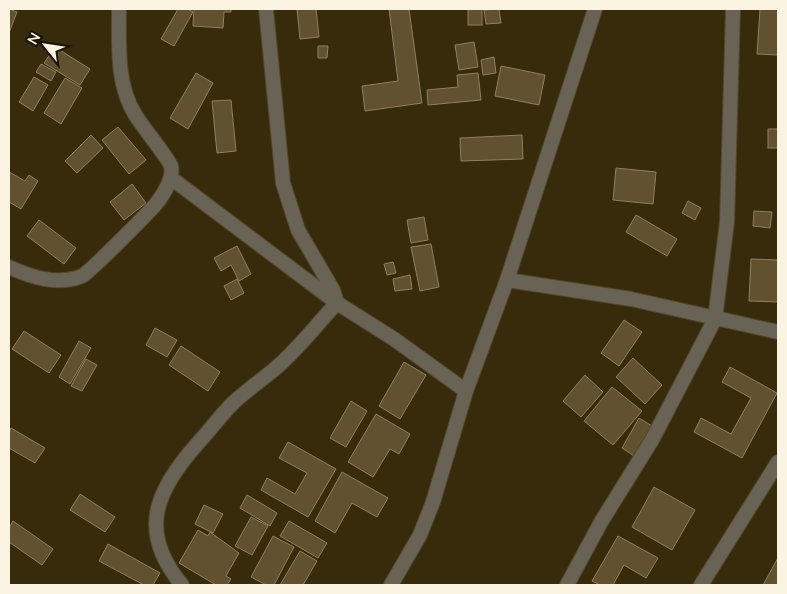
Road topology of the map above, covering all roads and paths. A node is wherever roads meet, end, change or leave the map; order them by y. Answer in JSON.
{"nodes":[{"id":1,"x":119,"y":9,"type":"edge"},
{"id":2,"x":266,"y":9,"type":"edge"},
{"id":3,"x":595,"y":9,"type":"edge"},
{"id":4,"x":733,"y":9,"type":"edge"},
{"id":5,"x":171,"y":178,"type":"junction"},
{"id":6,"x":9,"y":267,"type":"edge"},
{"id":7,"x":507,"y":280,"type":"junction"},
{"id":8,"x":337,"y":303,"type":"junction"},
{"id":9,"x":715,"y":319,"type":"junction"},
{"id":10,"x":778,"y":332,"type":"edge"},
{"id":11,"x":466,"y":391,"type":"junction"},
{"id":12,"x":778,"y":462,"type":"edge"},
{"id":13,"x":182,"y":585,"type":"edge"},
{"id":14,"x":391,"y":585,"type":"edge"},
{"id":15,"x":567,"y":585,"type":"edge"},
{"id":16,"x":701,"y":585,"type":"edge"}],
"edges":[{"from":1,"to":5,"type":"street"},
{"from":2,"to":8,"type":"street"},
{"from":3,"to":7,"type":"street"},
{"from":4,"to":9,"type":"street"},
{"from":5,"to":6,"type":"street"},
{"from":5,"to":8,"type":"street"},
{"from":7,"to":9,"type":"street"},
{"from":7,"to":11,"type":"street"},
{"from":8,"to":11,"type":"street"},
{"from":8,"to":13,"type":"street"},
{"from":9,"to":10,"type":"street"},
{"from":9,"to":15,"type":"street"},
{"from":11,"to":14,"type":"street"},
{"from":12,"to":16,"type":"street"}]}
